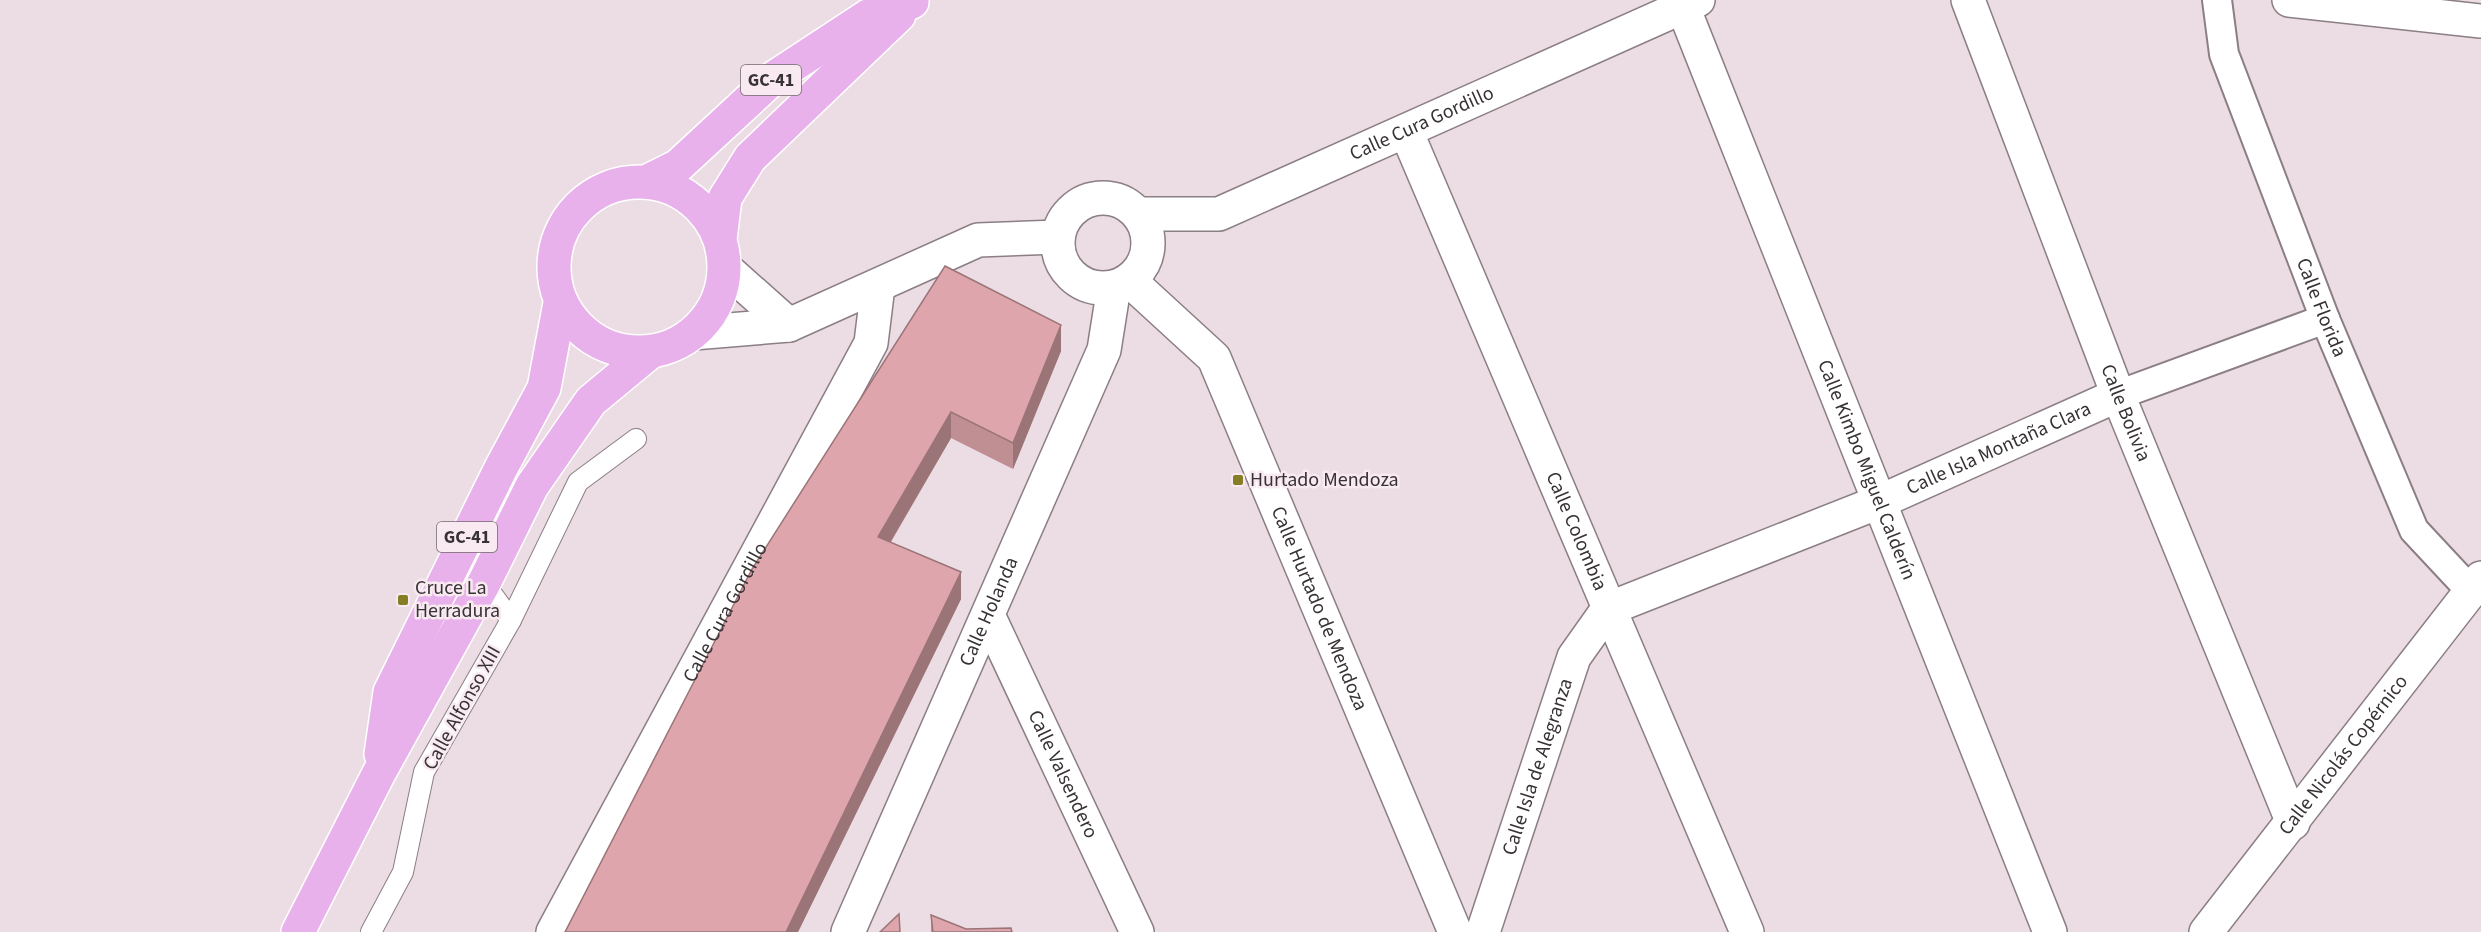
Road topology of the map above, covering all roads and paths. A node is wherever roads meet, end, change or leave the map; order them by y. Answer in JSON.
{"nodes":[{"id":1,"x":1968,"y":0,"type":"edge"},
{"id":2,"x":2217,"y":0,"type":"edge"},
{"id":3,"x":2289,"y":0,"type":"edge"},
{"id":4,"x":913,"y":1,"type":"edge"},
{"id":5,"x":1690,"y":3,"type":"edge"},
{"id":6,"x":2481,"y":21,"type":"edge"},
{"id":7,"x":1406,"y":131,"type":"junction"},
{"id":8,"x":646,"y":182,"type":"junction"},
{"id":9,"x":1138,"y":214,"type":"junction"},
{"id":10,"x":1058,"y":237,"type":"junction"},
{"id":11,"x":723,"y":254,"type":"junction"},
{"id":12,"x":1121,"y":284,"type":"junction"},
{"id":13,"x":878,"y":286,"type":"junction"},
{"id":14,"x":560,"y":303,"type":"junction"},
{"id":15,"x":2325,"y":319,"type":"junction"},
{"id":16,"x":789,"y":325,"type":"junction"},
{"id":17,"x":693,"y":333,"type":"junction"},
{"id":18,"x":649,"y":352,"type":"junction"},
{"id":19,"x":2118,"y":395,"type":"junction"},
{"id":20,"x":636,"y":439,"type":"dead end"},
{"id":21,"x":1879,"y":502,"type":"junction"},
{"id":22,"x":484,"y":583,"type":"junction"},
{"id":23,"x":2476,"y":584,"type":"edge"},
{"id":24,"x":1608,"y":609,"type":"junction"},
{"id":25,"x":988,"y":615,"type":"junction"},
{"id":26,"x":511,"y":620,"type":"junction"},
{"id":27,"x":379,"y":773,"type":"junction"},
{"id":28,"x":2293,"y":823,"type":"junction"},
{"id":29,"x":298,"y":932,"type":"edge"},
{"id":30,"x":371,"y":932,"type":"edge"},
{"id":31,"x":553,"y":932,"type":"edge"},
{"id":32,"x":848,"y":932,"type":"edge"},
{"id":33,"x":1137,"y":932,"type":"edge"},
{"id":34,"x":1455,"y":932,"type":"edge"},
{"id":35,"x":1483,"y":932,"type":"edge"},
{"id":36,"x":1747,"y":932,"type":"edge"},
{"id":37,"x":2050,"y":932,"type":"edge"},
{"id":38,"x":2206,"y":932,"type":"edge"}],
"edges":[{"from":1,"to":19,"type":"street","name":"Calle Bolivia"},
{"from":2,"to":15,"type":"street","name":"Calle Florida"},
{"from":3,"to":6,"type":"street"},
{"from":4,"to":8,"type":"main road","number":"GC-41"},
{"from":4,"to":11,"type":"main road","number":"GC-41"},
{"from":5,"to":7,"type":"street","name":"Calle Cura Gordillo"},
{"from":5,"to":21,"type":"street","name":"Calle Kimbo Miguel Calderín"},
{"from":7,"to":9,"type":"street","name":"Calle Cura Gordillo"},
{"from":7,"to":24,"type":"street","name":"Calle Colombia"},
{"from":8,"to":11,"type":"main road","number":"GC-41"},
{"from":8,"to":14,"type":"main road","number":"GC-41"},
{"from":9,"to":10,"type":"street"},
{"from":9,"to":12,"type":"street"},
{"from":10,"to":12,"type":"street"},
{"from":10,"to":13,"type":"street"},
{"from":11,"to":16,"type":"street"},
{"from":11,"to":17,"type":"main road","number":"GC-41"},
{"from":12,"to":25,"type":"street","name":"Calle Holanda"},
{"from":12,"to":34,"type":"street","name":"Calle Hurtado de Mendoza"},
{"from":13,"to":16,"type":"street"},
{"from":13,"to":31,"type":"street","name":"Calle Cura Gordillo"},
{"from":14,"to":18,"type":"main road","number":"GC-41"},
{"from":14,"to":27,"type":"main road","number":"GC-41"},
{"from":15,"to":19,"type":"street","name":"Calle Isla Montaña Clara"},
{"from":15,"to":23,"type":"street","name":"Calle Florida"},
{"from":16,"to":17,"type":"street"},
{"from":17,"to":18,"type":"main road","number":"GC-41"},
{"from":18,"to":22,"type":"main road","number":"GC-41"},
{"from":19,"to":21,"type":"street","name":"Calle Isla Montaña Clara"},
{"from":19,"to":28,"type":"street","name":"Calle Bolivia"},
{"from":20,"to":26,"type":"lane","name":"Calle Alfonso XIII"},
{"from":21,"to":24,"type":"street","name":"Calle Isla Montaña Clara"},
{"from":21,"to":37,"type":"street","name":"Calle Kimbo Miguel Calderín"},
{"from":22,"to":26,"type":"lane"},
{"from":22,"to":27,"type":"main road","number":"GC-41"},
{"from":23,"to":28,"type":"street","name":"Calle Nicolás Copérnico"},
{"from":24,"to":35,"type":"street","name":"Calle Isla de Alegranza"},
{"from":24,"to":36,"type":"street","name":"Calle Colombia"},
{"from":25,"to":32,"type":"street","name":"Calle Holanda"},
{"from":25,"to":33,"type":"street","name":"Calle Valsendero"},
{"from":26,"to":30,"type":"lane","name":"Calle Alfonso XIII"},
{"from":27,"to":29,"type":"main road","number":"GC-41"},
{"from":28,"to":38,"type":"street","name":"Calle Nicolás Copérnico"}]}
